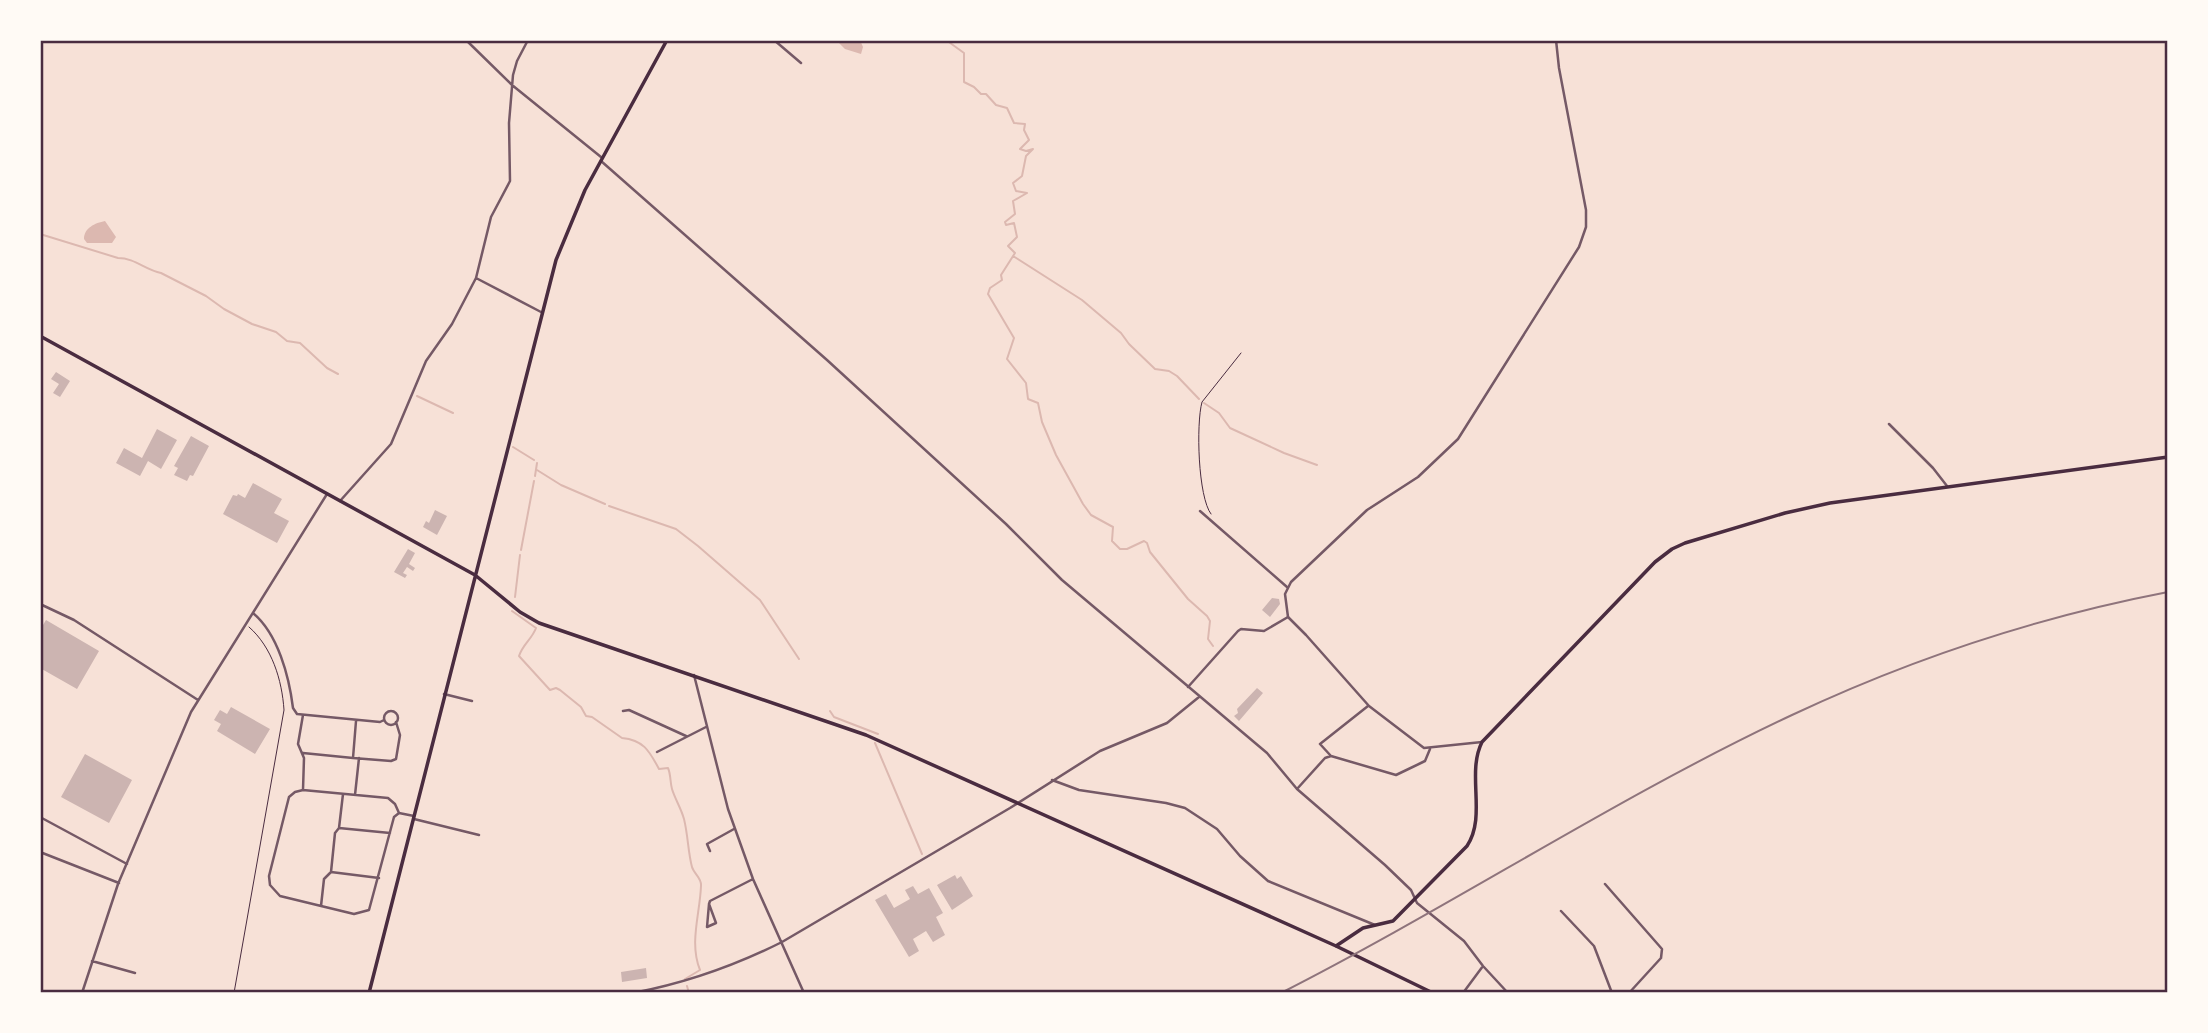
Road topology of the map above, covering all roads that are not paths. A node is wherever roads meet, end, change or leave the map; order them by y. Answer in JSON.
{"nodes":[{"id":1,"x":466,"y":40,"type":"edge"},
{"id":2,"x":528,"y":40,"type":"edge"},
{"id":3,"x":667,"y":40,"type":"edge"},
{"id":4,"x":774,"y":40,"type":"edge"},
{"id":5,"x":1556,"y":40,"type":"edge"},
{"id":6,"x":801,"y":63,"type":"dead end"},
{"id":7,"x":512,"y":85,"type":"junction"},
{"id":8,"x":602,"y":160,"type":"junction"},
{"id":9,"x":475,"y":278,"type":"junction"},
{"id":10,"x":542,"y":312,"type":"junction"},
{"id":11,"x":40,"y":336,"type":"edge"},
{"id":12,"x":1889,"y":424,"type":"dead end"},
{"id":13,"x":2168,"y":457,"type":"edge"},
{"id":14,"x":1947,"y":486,"type":"junction"},
{"id":15,"x":327,"y":494,"type":"junction"},
{"id":16,"x":340,"y":501,"type":"junction"},
{"id":17,"x":1200,"y":512,"type":"dead end"},
{"id":18,"x":475,"y":575,"type":"junction"},
{"id":19,"x":1287,"y":587,"type":"junction"},
{"id":20,"x":40,"y":604,"type":"edge"},
{"id":21,"x":253,"y":613,"type":"junction"},
{"id":22,"x":1288,"y":617,"type":"junction"},
{"id":23,"x":694,"y":675,"type":"junction"},
{"id":24,"x":1188,"y":687,"type":"junction"},
{"id":25,"x":444,"y":694,"type":"junction"},
{"id":26,"x":1199,"y":697,"type":"junction"},
{"id":27,"x":198,"y":700,"type":"junction"},
{"id":28,"x":472,"y":701,"type":"dead end"},
{"id":29,"x":1368,"y":705,"type":"junction"},
{"id":30,"x":623,"y":711,"type":"dead end"},
{"id":31,"x":303,"y":715,"type":"junction"},
{"id":32,"x":356,"y":720,"type":"junction"},
{"id":33,"x":384,"y":720,"type":"junction"},
{"id":34,"x":396,"y":722,"type":"junction"},
{"id":35,"x":706,"y":727,"type":"junction"},
{"id":36,"x":686,"y":736,"type":"junction"},
{"id":37,"x":1482,"y":742,"type":"junction"},
{"id":38,"x":1430,"y":749,"type":"junction"},
{"id":39,"x":657,"y":752,"type":"dead end"},
{"id":40,"x":303,"y":753,"type":"junction"},
{"id":41,"x":1331,"y":756,"type":"junction"},
{"id":42,"x":353,"y":758,"type":"junction"},
{"id":43,"x":359,"y":758,"type":"junction"},
{"id":44,"x":1052,"y":780,"type":"junction"},
{"id":45,"x":1297,"y":789,"type":"junction"},
{"id":46,"x":303,"y":790,"type":"junction"},
{"id":47,"x":343,"y":794,"type":"junction"},
{"id":48,"x":355,"y":795,"type":"junction"},
{"id":49,"x":1017,"y":802,"type":"junction"},
{"id":50,"x":400,"y":813,"type":"junction"},
{"id":51,"x":40,"y":817,"type":"edge"},
{"id":52,"x":414,"y":817,"type":"junction"},
{"id":53,"x":339,"y":828,"type":"junction"},
{"id":54,"x":735,"y":829,"type":"junction"},
{"id":55,"x":390,"y":833,"type":"junction"},
{"id":56,"x":479,"y":835,"type":"dead end"},
{"id":57,"x":40,"y":852,"type":"edge"},
{"id":58,"x":710,"y":852,"type":"dead end"},
{"id":59,"x":127,"y":864,"type":"junction"},
{"id":60,"x":331,"y":872,"type":"junction"},
{"id":61,"x":379,"y":878,"type":"junction"},
{"id":62,"x":753,"y":879,"type":"junction"},
{"id":63,"x":119,"y":883,"type":"junction"},
{"id":64,"x":1605,"y":884,"type":"dead end"},
{"id":65,"x":1415,"y":900,"type":"junction"},
{"id":66,"x":709,"y":904,"type":"junction"},
{"id":67,"x":321,"y":906,"type":"junction"},
{"id":68,"x":1561,"y":911,"type":"dead end"},
{"id":69,"x":1375,"y":925,"type":"junction"},
{"id":70,"x":782,"y":942,"type":"junction"},
{"id":71,"x":1336,"y":946,"type":"junction"},
{"id":72,"x":92,"y":961,"type":"junction"},
{"id":73,"x":1483,"y":966,"type":"junction"},
{"id":74,"x":135,"y":973,"type":"dead end"},
{"id":75,"x":82,"y":993,"type":"edge"},
{"id":76,"x":369,"y":993,"type":"edge"},
{"id":77,"x":633,"y":993,"type":"edge"},
{"id":78,"x":804,"y":993,"type":"edge"},
{"id":79,"x":1433,"y":993,"type":"edge"},
{"id":80,"x":1463,"y":993,"type":"edge"},
{"id":81,"x":1508,"y":993,"type":"edge"},
{"id":82,"x":1612,"y":993,"type":"edge"},
{"id":83,"x":1629,"y":993,"type":"edge"}],
"edges":[{"from":1,"to":7,"type":"street"},
{"from":2,"to":7,"type":"street"},
{"from":3,"to":8,"type":"main road"},
{"from":4,"to":6,"type":"street"},
{"from":5,"to":19,"type":"street"},
{"from":7,"to":8,"type":"street"},
{"from":7,"to":9,"type":"street"},
{"from":8,"to":10,"type":"main road"},
{"from":8,"to":24,"type":"street"},
{"from":9,"to":10,"type":"street"},
{"from":9,"to":16,"type":"street"},
{"from":10,"to":18,"type":"main road"},
{"from":11,"to":15,"type":"main road"},
{"from":12,"to":14,"type":"street"},
{"from":13,"to":14,"type":"main road"},
{"from":14,"to":37,"type":"main road"},
{"from":15,"to":16,"type":"main road"},
{"from":15,"to":21,"type":"street"},
{"from":16,"to":18,"type":"main road"},
{"from":17,"to":19,"type":"street"},
{"from":18,"to":23,"type":"main road"},
{"from":18,"to":25,"type":"main road"},
{"from":19,"to":22,"type":"street"},
{"from":20,"to":27,"type":"street"},
{"from":21,"to":27,"type":"street"},
{"from":21,"to":31,"type":"street"},
{"from":22,"to":24,"type":"street"},
{"from":22,"to":29,"type":"street"},
{"from":23,"to":35,"type":"street"},
{"from":23,"to":49,"type":"main road"},
{"from":24,"to":26,"type":"street"},
{"from":25,"to":28,"type":"street"},
{"from":25,"to":52,"type":"main road"},
{"from":26,"to":44,"type":"street"},
{"from":26,"to":45,"type":"street"},
{"from":27,"to":59,"type":"street"},
{"from":29,"to":38,"type":"street"},
{"from":29,"to":41,"type":"street"},
{"from":30,"to":36,"type":"street"},
{"from":31,"to":32,"type":"street"},
{"from":31,"to":40,"type":"street"},
{"from":32,"to":33,"type":"street"},
{"from":32,"to":42,"type":"street"},
{"from":33,"to":34,"type":"street"},
{"from":33,"to":34,"type":"street"},
{"from":34,"to":43,"type":"street"},
{"from":35,"to":36,"type":"street"},
{"from":35,"to":54,"type":"street"},
{"from":36,"to":39,"type":"street"},
{"from":37,"to":38,"type":"street"},
{"from":37,"to":65,"type":"main road"},
{"from":38,"to":41,"type":"street"},
{"from":40,"to":42,"type":"street"},
{"from":40,"to":46,"type":"street"},
{"from":41,"to":45,"type":"street"},
{"from":42,"to":43,"type":"street"},
{"from":43,"to":48,"type":"street"},
{"from":44,"to":49,"type":"street"},
{"from":44,"to":69,"type":"street"},
{"from":45,"to":65,"type":"street"},
{"from":46,"to":47,"type":"street"},
{"from":46,"to":67,"type":"street"},
{"from":47,"to":48,"type":"street"},
{"from":47,"to":53,"type":"street"},
{"from":48,"to":50,"type":"street"},
{"from":49,"to":70,"type":"street"},
{"from":49,"to":71,"type":"main road"},
{"from":50,"to":52,"type":"street"},
{"from":50,"to":55,"type":"street"},
{"from":51,"to":59,"type":"street"},
{"from":52,"to":56,"type":"street"},
{"from":52,"to":76,"type":"main road"},
{"from":53,"to":55,"type":"street"},
{"from":53,"to":60,"type":"street"},
{"from":54,"to":58,"type":"street"},
{"from":54,"to":62,"type":"street"},
{"from":55,"to":61,"type":"street"},
{"from":57,"to":63,"type":"street"},
{"from":59,"to":63,"type":"street"},
{"from":60,"to":61,"type":"street"},
{"from":60,"to":67,"type":"street"},
{"from":61,"to":67,"type":"street"},
{"from":62,"to":66,"type":"street"},
{"from":62,"to":70,"type":"street"},
{"from":63,"to":72,"type":"street"},
{"from":64,"to":83,"type":"street"},
{"from":65,"to":69,"type":"main road"},
{"from":65,"to":73,"type":"street"},
{"from":66,"to":66,"type":"street"},
{"from":68,"to":82,"type":"street"},
{"from":69,"to":71,"type":"main road"},
{"from":70,"to":77,"type":"street"},
{"from":70,"to":78,"type":"street"},
{"from":71,"to":79,"type":"main road"},
{"from":72,"to":74,"type":"street"},
{"from":72,"to":75,"type":"street"},
{"from":73,"to":80,"type":"street"},
{"from":73,"to":81,"type":"street"}]}
